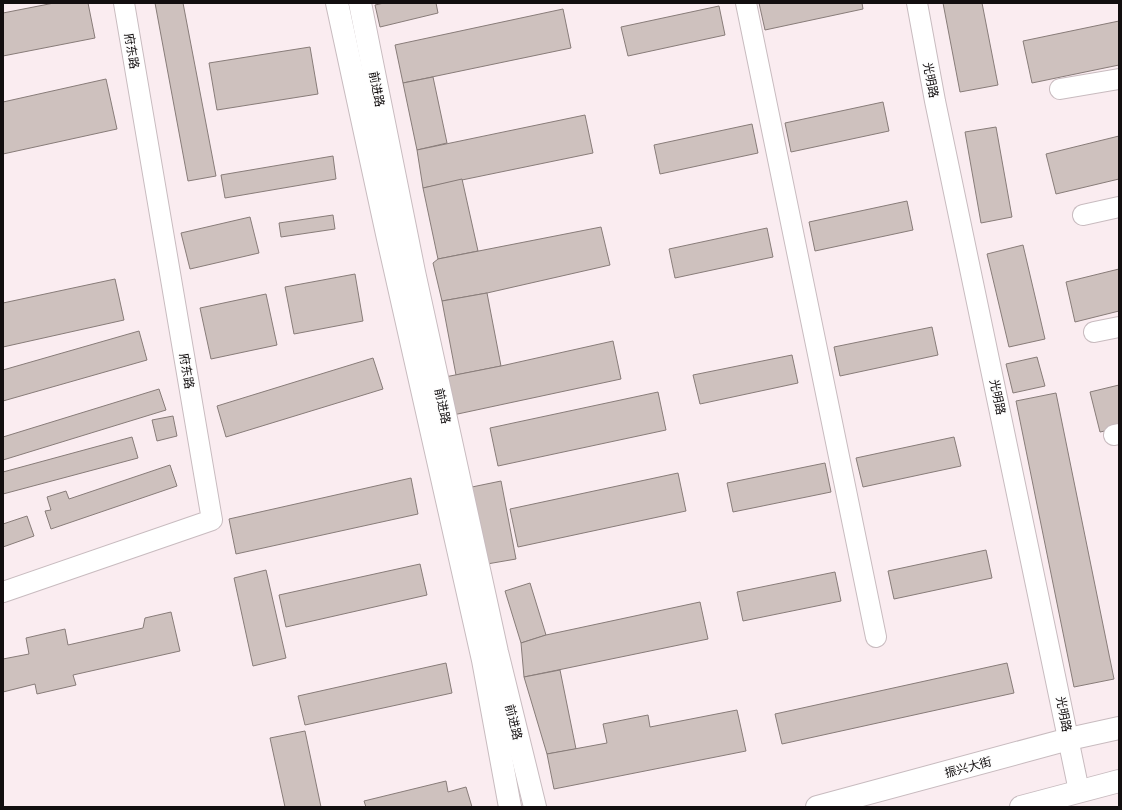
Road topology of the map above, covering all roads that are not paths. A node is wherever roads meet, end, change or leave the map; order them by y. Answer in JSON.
{"nodes":[{"id":1,"x":124,"y":3,"type":"edge"},
{"id":2,"x":337,"y":3,"type":"edge"},
{"id":3,"x":360,"y":3,"type":"edge"},
{"id":4,"x":746,"y":3,"type":"edge"},
{"id":5,"x":917,"y":3,"type":"edge"},
{"id":6,"x":1119,"y":79,"type":"edge"},
{"id":7,"x":1060,"y":89,"type":"dead end"},
{"id":8,"x":1119,"y":207,"type":"edge"},
{"id":9,"x":1083,"y":215,"type":"dead end"},
{"id":10,"x":1119,"y":326,"type":"edge"},
{"id":11,"x":1094,"y":332,"type":"dead end"},
{"id":12,"x":3,"y":592,"type":"edge"},
{"id":13,"x":876,"y":637,"type":"dead end"},
{"id":14,"x":1119,"y":728,"type":"edge"},
{"id":15,"x":1069,"y":739,"type":"junction"},
{"id":16,"x":1119,"y":781,"type":"edge"},
{"id":17,"x":1079,"y":791,"type":"junction"},
{"id":18,"x":510,"y":807,"type":"edge"},
{"id":19,"x":535,"y":807,"type":"edge"},
{"id":20,"x":817,"y":807,"type":"edge"},
{"id":21,"x":1021,"y":807,"type":"edge"}],
"edges":[{"from":1,"to":12,"type":"street","name":"府东路"},
{"from":2,"to":18,"type":"street","name":"前进路"},
{"from":3,"to":19,"type":"street","name":"前进路"},
{"from":4,"to":13,"type":"street"},
{"from":5,"to":15,"type":"street","name":"光明路"},
{"from":6,"to":7,"type":"street"},
{"from":8,"to":9,"type":"street"},
{"from":10,"to":11,"type":"street"},
{"from":14,"to":15,"type":"street","name":"振兴大街"},
{"from":15,"to":17,"type":"street","name":"光明路"},
{"from":15,"to":20,"type":"street","name":"振兴大街"},
{"from":16,"to":17,"type":"street"},
{"from":17,"to":21,"type":"street"}]}
